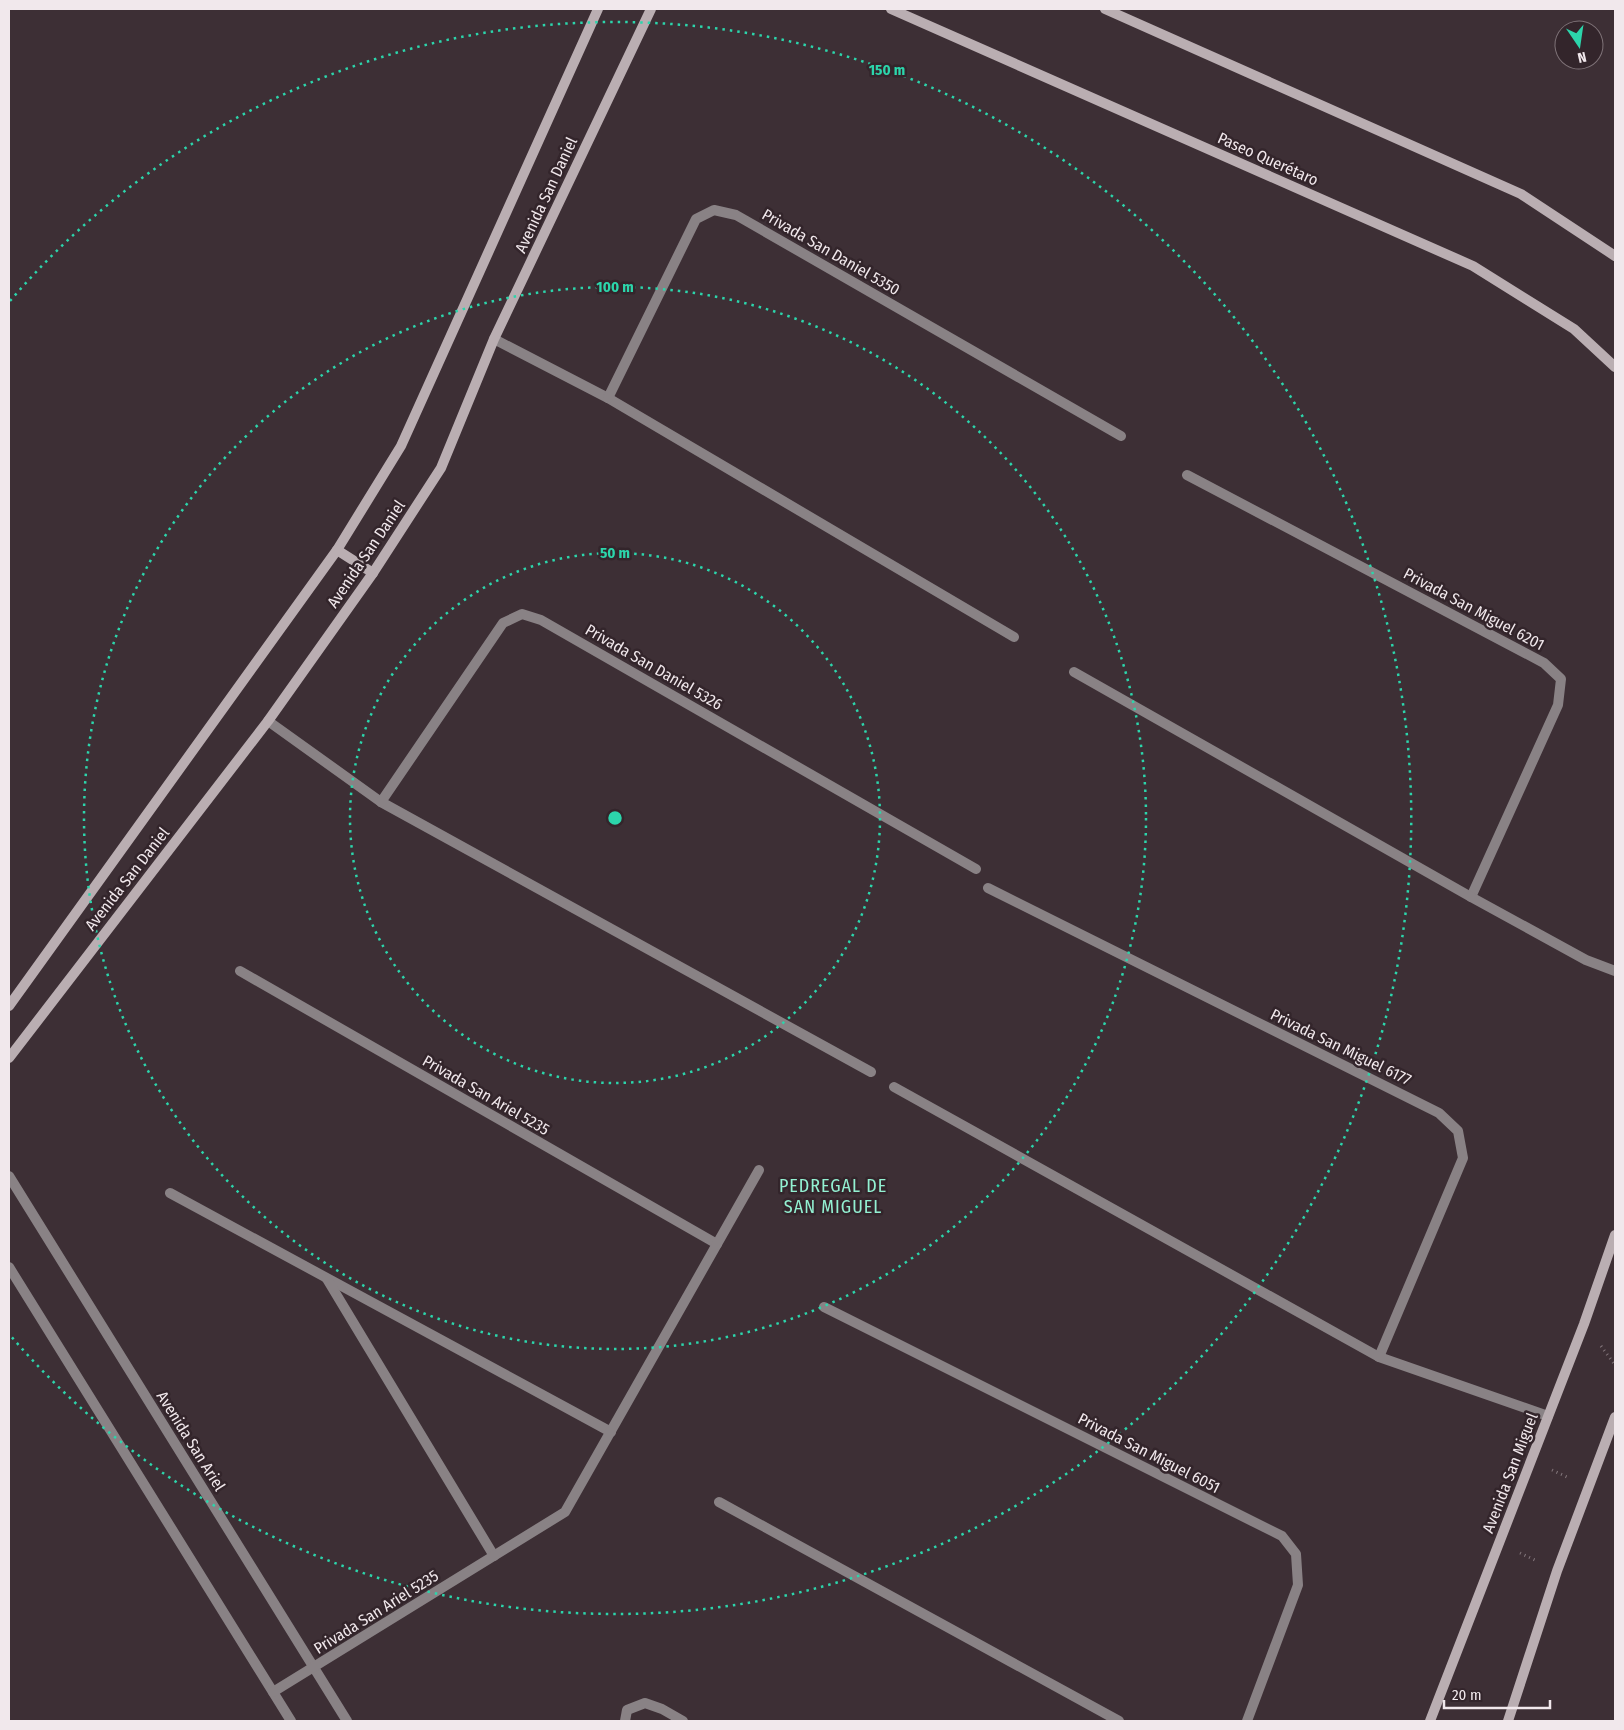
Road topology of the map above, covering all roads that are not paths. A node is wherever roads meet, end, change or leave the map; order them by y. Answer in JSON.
{"nodes":[{"id":1,"x":598,"y":9,"type":"edge"},
{"id":2,"x":651,"y":9,"type":"edge"},
{"id":3,"x":891,"y":9,"type":"edge"},
{"id":4,"x":1104,"y":9,"type":"edge"},
{"id":5,"x":1615,"y":256,"type":"edge"},
{"id":6,"x":494,"y":339,"type":"junction"},
{"id":7,"x":1615,"y":367,"type":"edge"},
{"id":8,"x":608,"y":398,"type":"junction"},
{"id":9,"x":1121,"y":436,"type":"dead end"},
{"id":10,"x":1187,"y":476,"type":"dead end"},
{"id":11,"x":337,"y":550,"type":"junction"},
{"id":12,"x":373,"y":573,"type":"junction"},
{"id":13,"x":1014,"y":637,"type":"dead end"},
{"id":14,"x":1074,"y":672,"type":"dead end"},
{"id":15,"x":268,"y":721,"type":"junction"},
{"id":16,"x":381,"y":802,"type":"junction"},
{"id":17,"x":976,"y":869,"type":"dead end"},
{"id":18,"x":988,"y":888,"type":"dead end"},
{"id":19,"x":1471,"y":897,"type":"junction"},
{"id":20,"x":240,"y":971,"type":"dead end"},
{"id":21,"x":1615,"y":971,"type":"edge"},
{"id":22,"x":9,"y":1006,"type":"edge"},
{"id":23,"x":9,"y":1058,"type":"edge"},
{"id":24,"x":872,"y":1072,"type":"dead end"},
{"id":25,"x":894,"y":1087,"type":"dead end"},
{"id":26,"x":759,"y":1170,"type":"dead end"},
{"id":27,"x":9,"y":1176,"type":"edge"},
{"id":28,"x":170,"y":1193,"type":"dead end"},
{"id":29,"x":1615,"y":1235,"type":"edge"},
{"id":30,"x":717,"y":1244,"type":"junction"},
{"id":31,"x":9,"y":1267,"type":"edge"},
{"id":32,"x":327,"y":1278,"type":"junction"},
{"id":33,"x":824,"y":1307,"type":"dead end"},
{"id":34,"x":1379,"y":1357,"type":"junction"},
{"id":35,"x":1548,"y":1416,"type":"junction"},
{"id":36,"x":1615,"y":1418,"type":"edge"},
{"id":37,"x":611,"y":1432,"type":"junction"},
{"id":38,"x":719,"y":1502,"type":"dead end"},
{"id":39,"x":494,"y":1556,"type":"junction"},
{"id":40,"x":314,"y":1668,"type":"junction"},
{"id":41,"x":273,"y":1692,"type":"junction"},
{"id":42,"x":291,"y":1721,"type":"edge"},
{"id":43,"x":347,"y":1721,"type":"edge"},
{"id":44,"x":625,"y":1721,"type":"edge"},
{"id":45,"x":683,"y":1721,"type":"edge"},
{"id":46,"x":1119,"y":1721,"type":"edge"},
{"id":47,"x":1247,"y":1721,"type":"edge"},
{"id":48,"x":1430,"y":1721,"type":"edge"},
{"id":49,"x":1508,"y":1721,"type":"edge"}],
"edges":[{"from":1,"to":11,"type":"street","name":"Avenida San Daniel"},
{"from":2,"to":6,"type":"street","name":"Avenida San Daniel"},
{"from":3,"to":7,"type":"street","name":"Paseo Querétaro"},
{"from":4,"to":5,"type":"street"},
{"from":6,"to":8,"type":"street"},
{"from":6,"to":12,"type":"street","name":"Avenida San Daniel"},
{"from":8,"to":9,"type":"street","name":"Privada San Daniel 5350"},
{"from":8,"to":13,"type":"street"},
{"from":10,"to":19,"type":"street","name":"Privada San Miguel 6201"},
{"from":11,"to":12,"type":"street"},
{"from":11,"to":22,"type":"street","name":"Avenida San Daniel"},
{"from":12,"to":15,"type":"street","name":"Avenida San Daniel"},
{"from":14,"to":19,"type":"street"},
{"from":15,"to":16,"type":"street"},
{"from":15,"to":23,"type":"street","name":"Avenida San Daniel"},
{"from":16,"to":17,"type":"street","name":"Privada San Daniel 5326"},
{"from":16,"to":24,"type":"street"},
{"from":18,"to":34,"type":"street","name":"Privada San Miguel 6177"},
{"from":19,"to":21,"type":"street"},
{"from":20,"to":30,"type":"street","name":"Privada San Ariel 5235"},
{"from":25,"to":34,"type":"street"},
{"from":26,"to":30,"type":"street","name":"Privada San Ariel 5235"},
{"from":27,"to":40,"type":"street","name":"Avenida San Ariel"},
{"from":28,"to":32,"type":"street"},
{"from":29,"to":35,"type":"street","name":"Avenida San Miguel"},
{"from":30,"to":37,"type":"street","name":"Privada San Ariel 5235"},
{"from":31,"to":41,"type":"street"},
{"from":32,"to":37,"type":"street"},
{"from":32,"to":39,"type":"street"},
{"from":33,"to":47,"type":"street","name":"Privada San Miguel 6051"},
{"from":34,"to":35,"type":"street"},
{"from":35,"to":48,"type":"street","name":"Avenida San Miguel"},
{"from":36,"to":49,"type":"street"},
{"from":37,"to":39,"type":"street","name":"Privada San Ariel 5235"},
{"from":38,"to":46,"type":"street"},
{"from":39,"to":40,"type":"street","name":"Privada San Ariel 5235"},
{"from":40,"to":41,"type":"street","name":"Privada San Ariel 5235"},
{"from":40,"to":43,"type":"street","name":"Avenida San Ariel"},
{"from":41,"to":42,"type":"street"},
{"from":44,"to":45,"type":"street"}]}
